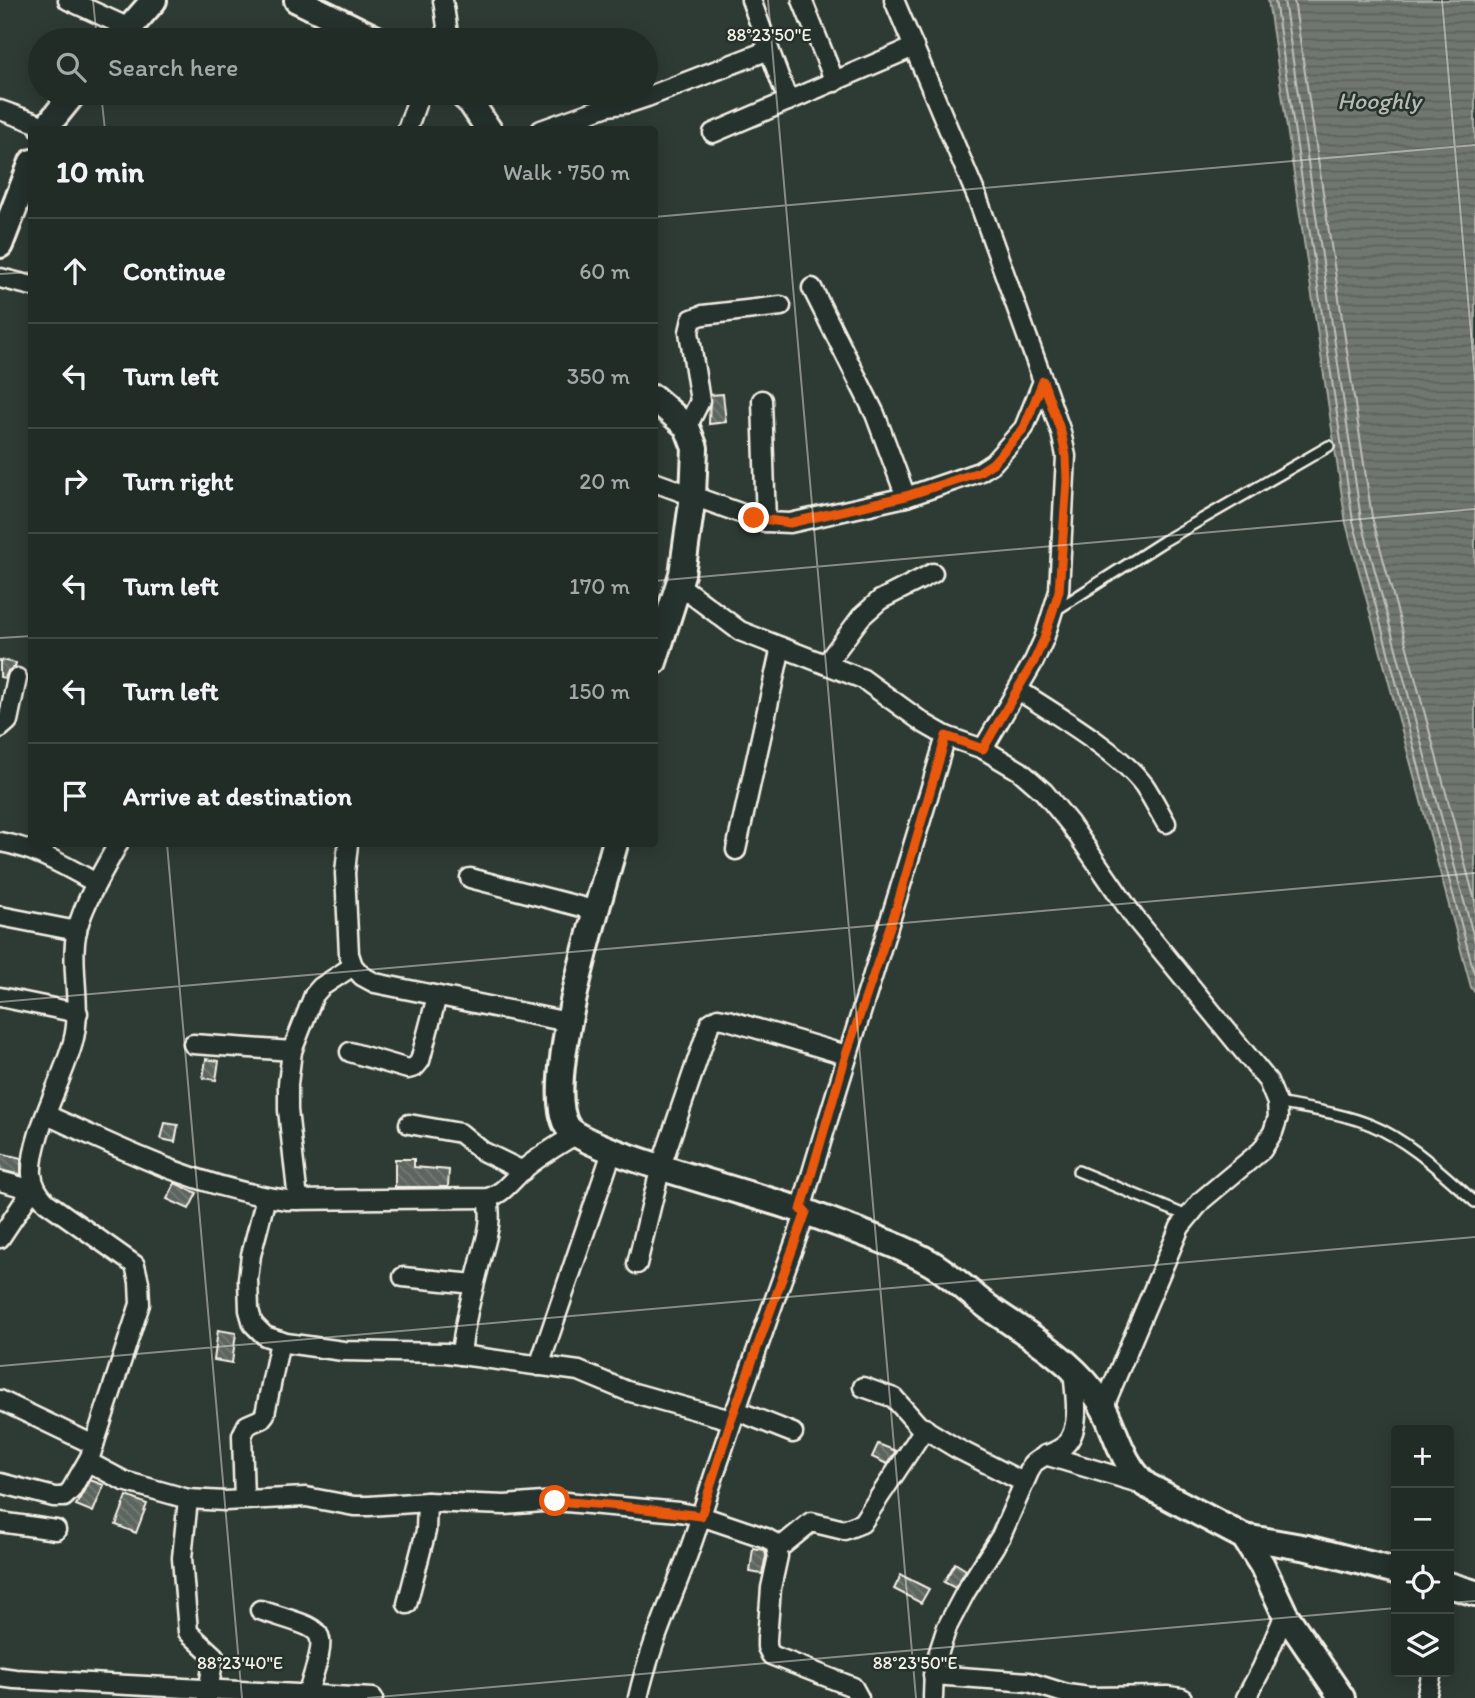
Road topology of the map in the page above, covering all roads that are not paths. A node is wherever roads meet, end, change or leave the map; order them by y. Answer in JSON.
{"nodes":[{"id":1,"x":68,"y":0,"type":"edge"},
{"id":2,"x":154,"y":0,"type":"edge"},
{"id":3,"x":297,"y":0,"type":"edge"},
{"id":4,"x":443,"y":0,"type":"edge"},
{"id":5,"x":751,"y":0,"type":"edge"},
{"id":6,"x":802,"y":0,"type":"edge"},
{"id":7,"x":894,"y":0,"type":"edge"},
{"id":8,"x":114,"y":28,"type":"edge"},
{"id":9,"x":129,"y":28,"type":"edge"},
{"id":10,"x":354,"y":28,"type":"edge"},
{"id":11,"x":447,"y":28,"type":"edge"},
{"id":12,"x":914,"y":47,"type":"junction"},
{"id":13,"x":769,"y":50,"type":"junction"},
{"id":14,"x":835,"y":82,"type":"junction"},
{"id":15,"x":658,"y":92,"type":"edge"},
{"id":16,"x":788,"y":101,"type":"junction"},
{"id":17,"x":64,"y":105,"type":"edge"},
{"id":18,"x":415,"y":105,"type":"edge"},
{"id":19,"x":472,"y":105,"type":"edge"},
{"id":20,"x":613,"y":105,"type":"edge"},
{"id":21,"x":0,"y":110,"type":"edge"},
{"id":22,"x":40,"y":126,"type":"edge"},
{"id":23,"x":47,"y":126,"type":"edge"},
{"id":24,"x":408,"y":126,"type":"edge"},
{"id":25,"x":486,"y":126,"type":"edge"},
{"id":26,"x":552,"y":126,"type":"edge"},
{"id":27,"x":713,"y":133,"type":"dead end"},
{"id":28,"x":28,"y":172,"type":"edge"},
{"id":29,"x":0,"y":245,"type":"edge"},
{"id":30,"x":0,"y":278,"type":"edge"},
{"id":31,"x":28,"y":285,"type":"edge"},
{"id":32,"x":812,"y":288,"type":"dead end"},
{"id":33,"x":781,"y":306,"type":"dead end"},
{"id":34,"x":1043,"y":381,"type":"junction"},
{"id":35,"x":762,"y":400,"type":"dead end"},
{"id":36,"x":658,"y":402,"type":"edge"},
{"id":37,"x":687,"y":427,"type":"junction"},
{"id":38,"x":1329,"y":446,"type":"dead end"},
{"id":39,"x":658,"y":483,"type":"edge"},
{"id":40,"x":693,"y":496,"type":"junction"},
{"id":41,"x":906,"y":496,"type":"junction"},
{"id":42,"x":766,"y":522,"type":"junction"},
{"id":43,"x":933,"y":573,"type":"dead end"},
{"id":44,"x":679,"y":585,"type":"junction"},
{"id":45,"x":1054,"y":611,"type":"junction"},
{"id":46,"x":781,"y":647,"type":"junction"},
{"id":47,"x":658,"y":650,"type":"edge"},
{"id":48,"x":826,"y":664,"type":"junction"},
{"id":49,"x":17,"y":678,"type":"dead end"},
{"id":50,"x":1018,"y":690,"type":"junction"},
{"id":51,"x":0,"y":728,"type":"edge"},
{"id":52,"x":946,"y":736,"type":"junction"},
{"id":53,"x":983,"y":749,"type":"junction"},
{"id":54,"x":1166,"y":823,"type":"dead end"},
{"id":55,"x":0,"y":842,"type":"edge"},
{"id":56,"x":116,"y":847,"type":"edge"},
{"id":57,"x":348,"y":847,"type":"edge"},
{"id":58,"x":614,"y":847,"type":"edge"},
{"id":59,"x":736,"y":850,"type":"dead end"},
{"id":60,"x":470,"y":878,"type":"dead end"},
{"id":61,"x":96,"y":883,"type":"junction"},
{"id":62,"x":597,"y":911,"type":"junction"},
{"id":63,"x":0,"y":916,"type":"edge"},
{"id":64,"x":76,"y":931,"type":"junction"},
{"id":65,"x":353,"y":966,"type":"junction"},
{"id":66,"x":437,"y":996,"type":"junction"},
{"id":67,"x":0,"y":997,"type":"edge"},
{"id":68,"x":78,"y":1013,"type":"junction"},
{"id":69,"x":568,"y":1021,"type":"junction"},
{"id":70,"x":194,"y":1044,"type":"dead end"},
{"id":71,"x":292,"y":1051,"type":"junction"},
{"id":72,"x":350,"y":1052,"type":"dead end"},
{"id":73,"x":846,"y":1055,"type":"junction"},
{"id":74,"x":1277,"y":1102,"type":"junction"},
{"id":75,"x":47,"y":1115,"type":"junction"},
{"id":76,"x":410,"y":1124,"type":"dead end"},
{"id":77,"x":575,"y":1135,"type":"junction"},
{"id":78,"x":612,"y":1152,"type":"junction"},
{"id":79,"x":661,"y":1166,"type":"junction"},
{"id":80,"x":523,"y":1171,"type":"junction"},
{"id":81,"x":1078,"y":1171,"type":"dead end"},
{"id":82,"x":0,"y":1181,"type":"edge"},
{"id":83,"x":34,"y":1190,"type":"junction"},
{"id":84,"x":266,"y":1197,"type":"junction"},
{"id":85,"x":488,"y":1198,"type":"junction"},
{"id":86,"x":298,"y":1200,"type":"junction"},
{"id":87,"x":1475,"y":1202,"type":"edge"},
{"id":88,"x":8,"y":1211,"type":"edge"},
{"id":89,"x":804,"y":1211,"type":"junction"},
{"id":90,"x":1187,"y":1216,"type":"junction"},
{"id":91,"x":0,"y":1238,"type":"edge"},
{"id":92,"x":636,"y":1264,"type":"dead end"},
{"id":93,"x":404,"y":1278,"type":"dead end"},
{"id":94,"x":474,"y":1284,"type":"junction"},
{"id":95,"x":280,"y":1341,"type":"junction"},
{"id":96,"x":461,"y":1355,"type":"junction"},
{"id":97,"x":539,"y":1366,"type":"junction"},
{"id":98,"x":1073,"y":1369,"type":"junction"},
{"id":99,"x":863,"y":1387,"type":"dead end"},
{"id":100,"x":0,"y":1400,"type":"edge"},
{"id":101,"x":1104,"y":1406,"type":"junction"},
{"id":102,"x":733,"y":1415,"type":"junction"},
{"id":103,"x":925,"y":1428,"type":"junction"},
{"id":104,"x":793,"y":1433,"type":"dead end"},
{"id":105,"x":92,"y":1451,"type":"junction"},
{"id":106,"x":1045,"y":1455,"type":"junction"},
{"id":107,"x":1023,"y":1482,"type":"junction"},
{"id":108,"x":0,"y":1483,"type":"edge"},
{"id":109,"x":1146,"y":1485,"type":"junction"},
{"id":110,"x":188,"y":1499,"type":"junction"},
{"id":111,"x":244,"y":1499,"type":"junction"},
{"id":112,"x":428,"y":1502,"type":"junction"},
{"id":113,"x":701,"y":1516,"type":"junction"},
{"id":114,"x":0,"y":1522,"type":"edge"},
{"id":115,"x":56,"y":1530,"type":"dead end"},
{"id":116,"x":1244,"y":1537,"type":"junction"},
{"id":117,"x":778,"y":1549,"type":"junction"},
{"id":118,"x":1391,"y":1570,"type":"edge"},
{"id":119,"x":1454,"y":1590,"type":"edge"},
{"id":120,"x":1475,"y":1593,"type":"edge"},
{"id":121,"x":407,"y":1604,"type":"dead end"},
{"id":122,"x":260,"y":1610,"type":"dead end"},
{"id":123,"x":1285,"y":1614,"type":"junction"},
{"id":124,"x":933,"y":1675,"type":"junction"},
{"id":125,"x":0,"y":1677,"type":"edge"},
{"id":126,"x":1431,"y":1677,"type":"edge"},
{"id":127,"x":208,"y":1694,"type":"edge"},
{"id":128,"x":307,"y":1695,"type":"junction"},
{"id":129,"x":352,"y":1698,"type":"edge"},
{"id":130,"x":373,"y":1698,"type":"edge"},
{"id":131,"x":638,"y":1698,"type":"edge"},
{"id":132,"x":859,"y":1698,"type":"edge"},
{"id":133,"x":933,"y":1698,"type":"edge"},
{"id":134,"x":1182,"y":1698,"type":"edge"},
{"id":135,"x":1248,"y":1698,"type":"edge"},
{"id":136,"x":1342,"y":1698,"type":"edge"},
{"id":137,"x":1426,"y":1698,"type":"edge"}],
"edges":[{"from":1,"to":8,"type":"street"},
{"from":2,"to":9,"type":"main road"},
{"from":3,"to":10,"type":"main road"},
{"from":4,"to":11,"type":"street"},
{"from":5,"to":13,"type":"street"},
{"from":6,"to":14,"type":"street"},
{"from":7,"to":12,"type":"street"},
{"from":12,"to":14,"type":"street"},
{"from":12,"to":34,"type":"street"},
{"from":13,"to":15,"type":"street"},
{"from":13,"to":16,"type":"street"},
{"from":14,"to":16,"type":"street"},
{"from":16,"to":27,"type":"street"},
{"from":17,"to":23,"type":"main road"},
{"from":18,"to":24,"type":"street"},
{"from":19,"to":25,"type":"main road"},
{"from":20,"to":26,"type":"street"},
{"from":21,"to":22,"type":"street"},
{"from":28,"to":29,"type":"main road"},
{"from":30,"to":31,"type":"street"},
{"from":32,"to":41,"type":"street"},
{"from":33,"to":37,"type":"street"},
{"from":34,"to":41,"type":"street"},
{"from":34,"to":45,"type":"street"},
{"from":35,"to":42,"type":"street"},
{"from":36,"to":37,"type":"main road"},
{"from":37,"to":40,"type":"main road"},
{"from":38,"to":45,"type":"lane"},
{"from":39,"to":40,"type":"street"},
{"from":40,"to":42,"type":"street"},
{"from":40,"to":44,"type":"main road"},
{"from":41,"to":42,"type":"street"},
{"from":43,"to":48,"type":"street"},
{"from":44,"to":46,"type":"street"},
{"from":44,"to":47,"type":"main road"},
{"from":45,"to":50,"type":"street"},
{"from":46,"to":48,"type":"street"},
{"from":46,"to":59,"type":"street"},
{"from":48,"to":52,"type":"street"},
{"from":49,"to":51,"type":"street"},
{"from":50,"to":53,"type":"street"},
{"from":50,"to":54,"type":"street"},
{"from":52,"to":53,"type":"street"},
{"from":52,"to":73,"type":"street"},
{"from":53,"to":74,"type":"street"},
{"from":55,"to":61,"type":"street"},
{"from":56,"to":61,"type":"street"},
{"from":57,"to":65,"type":"street"},
{"from":58,"to":62,"type":"main road"},
{"from":60,"to":62,"type":"street"},
{"from":61,"to":64,"type":"street"},
{"from":62,"to":69,"type":"main road"},
{"from":63,"to":64,"type":"street"},
{"from":64,"to":68,"type":"street"},
{"from":65,"to":66,"type":"street"},
{"from":65,"to":71,"type":"street"},
{"from":66,"to":69,"type":"street"},
{"from":66,"to":72,"type":"street"},
{"from":67,"to":68,"type":"street"},
{"from":68,"to":75,"type":"street"},
{"from":69,"to":77,"type":"main road"},
{"from":70,"to":71,"type":"street"},
{"from":71,"to":86,"type":"street"},
{"from":73,"to":79,"type":"street"},
{"from":73,"to":89,"type":"street"},
{"from":74,"to":87,"type":"lane"},
{"from":74,"to":90,"type":"street"},
{"from":75,"to":83,"type":"street"},
{"from":75,"to":84,"type":"street"},
{"from":76,"to":80,"type":"street"},
{"from":77,"to":78,"type":"main road"},
{"from":77,"to":80,"type":"street"},
{"from":78,"to":79,"type":"main road"},
{"from":78,"to":97,"type":"street"},
{"from":79,"to":89,"type":"main road"},
{"from":79,"to":92,"type":"street"},
{"from":80,"to":85,"type":"street"},
{"from":81,"to":90,"type":"lane"},
{"from":82,"to":83,"type":"street"},
{"from":83,"to":88,"type":"street"},
{"from":83,"to":105,"type":"street"},
{"from":84,"to":86,"type":"street"},
{"from":84,"to":95,"type":"street"},
{"from":85,"to":86,"type":"street"},
{"from":85,"to":94,"type":"street"},
{"from":88,"to":91,"type":"street"},
{"from":89,"to":98,"type":"main road"},
{"from":89,"to":102,"type":"street"},
{"from":90,"to":101,"type":"street"},
{"from":93,"to":94,"type":"street"},
{"from":94,"to":96,"type":"street"},
{"from":95,"to":96,"type":"street"},
{"from":95,"to":111,"type":"street"},
{"from":96,"to":97,"type":"street"},
{"from":97,"to":102,"type":"street"},
{"from":98,"to":101,"type":"main road"},
{"from":98,"to":106,"type":"street"},
{"from":99,"to":103,"type":"street"},
{"from":100,"to":105,"type":"street"},
{"from":101,"to":109,"type":"main road"},
{"from":102,"to":104,"type":"street"},
{"from":102,"to":113,"type":"street"},
{"from":103,"to":107,"type":"street"},
{"from":103,"to":117,"type":"street"},
{"from":105,"to":108,"type":"street"},
{"from":105,"to":110,"type":"street"},
{"from":106,"to":107,"type":"street"},
{"from":106,"to":109,"type":"street"},
{"from":107,"to":124,"type":"street"},
{"from":109,"to":116,"type":"main road"},
{"from":110,"to":111,"type":"street"},
{"from":110,"to":127,"type":"street"},
{"from":111,"to":112,"type":"street"},
{"from":112,"to":113,"type":"street"},
{"from":112,"to":121,"type":"street"},
{"from":113,"to":117,"type":"street"},
{"from":113,"to":131,"type":"street"},
{"from":114,"to":115,"type":"street"},
{"from":116,"to":118,"type":"main road"},
{"from":116,"to":123,"type":"main road"},
{"from":117,"to":132,"type":"street"},
{"from":119,"to":120,"type":"main road"},
{"from":122,"to":128,"type":"street"},
{"from":123,"to":135,"type":"street"},
{"from":123,"to":136,"type":"main road"},
{"from":124,"to":133,"type":"street"},
{"from":124,"to":134,"type":"street"},
{"from":125,"to":127,"type":"street"},
{"from":126,"to":137,"type":"street"},
{"from":127,"to":128,"type":"street"},
{"from":128,"to":129,"type":"street"},
{"from":129,"to":130,"type":"street"}]}
